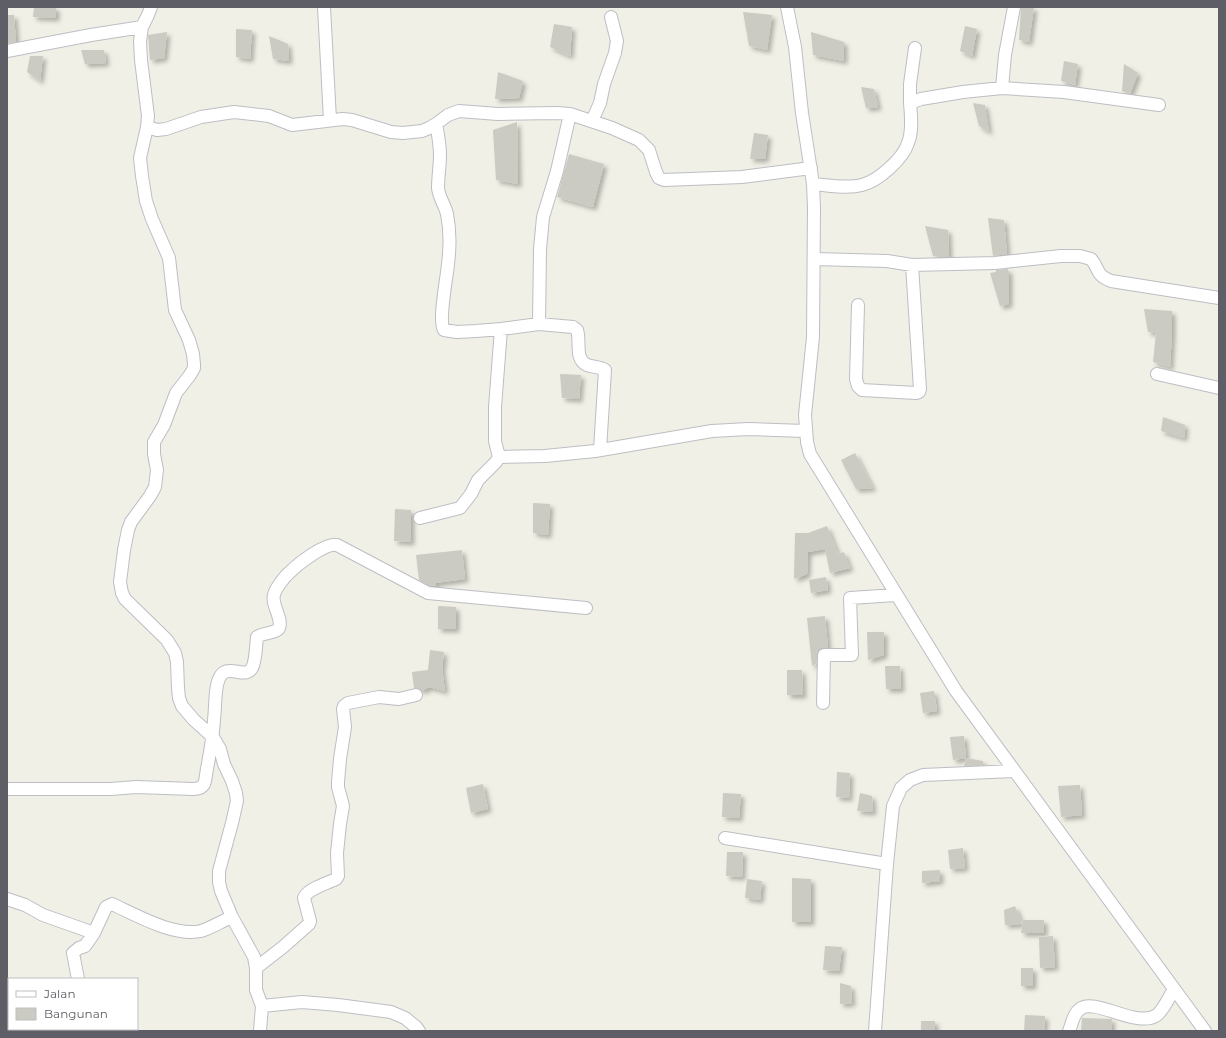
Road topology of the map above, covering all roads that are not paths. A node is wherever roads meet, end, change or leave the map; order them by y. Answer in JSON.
{"nodes":[{"id":1,"x":151,"y":7,"type":"edge"},
{"id":2,"x":324,"y":7,"type":"edge"},
{"id":3,"x":787,"y":7,"type":"edge"},
{"id":4,"x":1014,"y":7,"type":"edge"},
{"id":5,"x":611,"y":17,"type":"dead end"},
{"id":6,"x":142,"y":27,"type":"junction"},
{"id":7,"x":915,"y":48,"type":"dead end"},
{"id":8,"x":7,"y":51,"type":"edge"},
{"id":9,"x":1002,"y":88,"type":"junction"},
{"id":10,"x":910,"y":103,"type":"junction"},
{"id":11,"x":1159,"y":105,"type":"dead end"},
{"id":12,"x":570,"y":114,"type":"junction"},
{"id":13,"x":330,"y":120,"type":"junction"},
{"id":14,"x":592,"y":121,"type":"junction"},
{"id":15,"x":436,"y":124,"type":"junction"},
{"id":16,"x":147,"y":127,"type":"junction"},
{"id":17,"x":810,"y":168,"type":"junction"},
{"id":18,"x":812,"y":184,"type":"junction"},
{"id":19,"x":814,"y":259,"type":"junction"},
{"id":20,"x":912,"y":265,"type":"junction"},
{"id":21,"x":1219,"y":298,"type":"edge"},
{"id":22,"x":858,"y":305,"type":"dead end"},
{"id":23,"x":539,"y":324,"type":"junction"},
{"id":24,"x":501,"y":329,"type":"junction"},
{"id":25,"x":1157,"y":374,"type":"dead end"},
{"id":26,"x":1219,"y":388,"type":"edge"},
{"id":27,"x":805,"y":431,"type":"junction"},
{"id":28,"x":600,"y":450,"type":"junction"},
{"id":29,"x":499,"y":457,"type":"junction"},
{"id":30,"x":420,"y":518,"type":"dead end"},
{"id":31,"x":896,"y":595,"type":"junction"},
{"id":32,"x":586,"y":608,"type":"dead end"},
{"id":33,"x":416,"y":695,"type":"dead end"},
{"id":34,"x":823,"y":703,"type":"dead end"},
{"id":35,"x":212,"y":737,"type":"junction"},
{"id":36,"x":1014,"y":771,"type":"junction"},
{"id":37,"x":7,"y":789,"type":"edge"},
{"id":38,"x":725,"y":838,"type":"dead end"},
{"id":39,"x":887,"y":864,"type":"junction"},
{"id":40,"x":7,"y":899,"type":"edge"},
{"id":41,"x":232,"y":917,"type":"junction"},
{"id":42,"x":94,"y":933,"type":"junction"},
{"id":43,"x":256,"y":968,"type":"junction"},
{"id":44,"x":78,"y":978,"type":"edge"},
{"id":45,"x":1174,"y":989,"type":"junction"},
{"id":46,"x":262,"y":1006,"type":"junction"},
{"id":47,"x":260,"y":1031,"type":"edge"},
{"id":48,"x":419,"y":1031,"type":"edge"},
{"id":49,"x":875,"y":1031,"type":"edge"},
{"id":50,"x":1069,"y":1031,"type":"edge"},
{"id":51,"x":1205,"y":1031,"type":"edge"}],
"edges":[{"from":1,"to":6,"type":"street"},
{"from":2,"to":13,"type":"street"},
{"from":3,"to":17,"type":"street"},
{"from":4,"to":9,"type":"street"},
{"from":5,"to":14,"type":"street"},
{"from":6,"to":8,"type":"street"},
{"from":6,"to":16,"type":"street"},
{"from":7,"to":10,"type":"street"},
{"from":9,"to":10,"type":"street"},
{"from":9,"to":11,"type":"street"},
{"from":10,"to":18,"type":"street"},
{"from":12,"to":14,"type":"street"},
{"from":12,"to":15,"type":"street"},
{"from":12,"to":23,"type":"street"},
{"from":13,"to":15,"type":"street"},
{"from":13,"to":16,"type":"street"},
{"from":14,"to":17,"type":"street"},
{"from":15,"to":24,"type":"street"},
{"from":16,"to":35,"type":"street"},
{"from":17,"to":18,"type":"street"},
{"from":18,"to":19,"type":"street"},
{"from":19,"to":20,"type":"street"},
{"from":19,"to":27,"type":"street"},
{"from":20,"to":21,"type":"street"},
{"from":20,"to":22,"type":"street"},
{"from":23,"to":24,"type":"street"},
{"from":23,"to":28,"type":"street"},
{"from":24,"to":29,"type":"street"},
{"from":25,"to":26,"type":"street"},
{"from":27,"to":28,"type":"street"},
{"from":27,"to":31,"type":"street"},
{"from":28,"to":29,"type":"street"},
{"from":29,"to":30,"type":"street"},
{"from":31,"to":34,"type":"street"},
{"from":31,"to":36,"type":"street"},
{"from":32,"to":35,"type":"street"},
{"from":33,"to":43,"type":"street"},
{"from":35,"to":37,"type":"street"},
{"from":35,"to":41,"type":"street"},
{"from":36,"to":39,"type":"street"},
{"from":36,"to":45,"type":"street"},
{"from":38,"to":39,"type":"street"},
{"from":39,"to":49,"type":"street"},
{"from":40,"to":42,"type":"street"},
{"from":41,"to":42,"type":"street"},
{"from":41,"to":43,"type":"street"},
{"from":42,"to":44,"type":"street"},
{"from":43,"to":46,"type":"street"},
{"from":45,"to":50,"type":"street"},
{"from":45,"to":51,"type":"street"},
{"from":46,"to":47,"type":"street"},
{"from":46,"to":48,"type":"street"}]}
